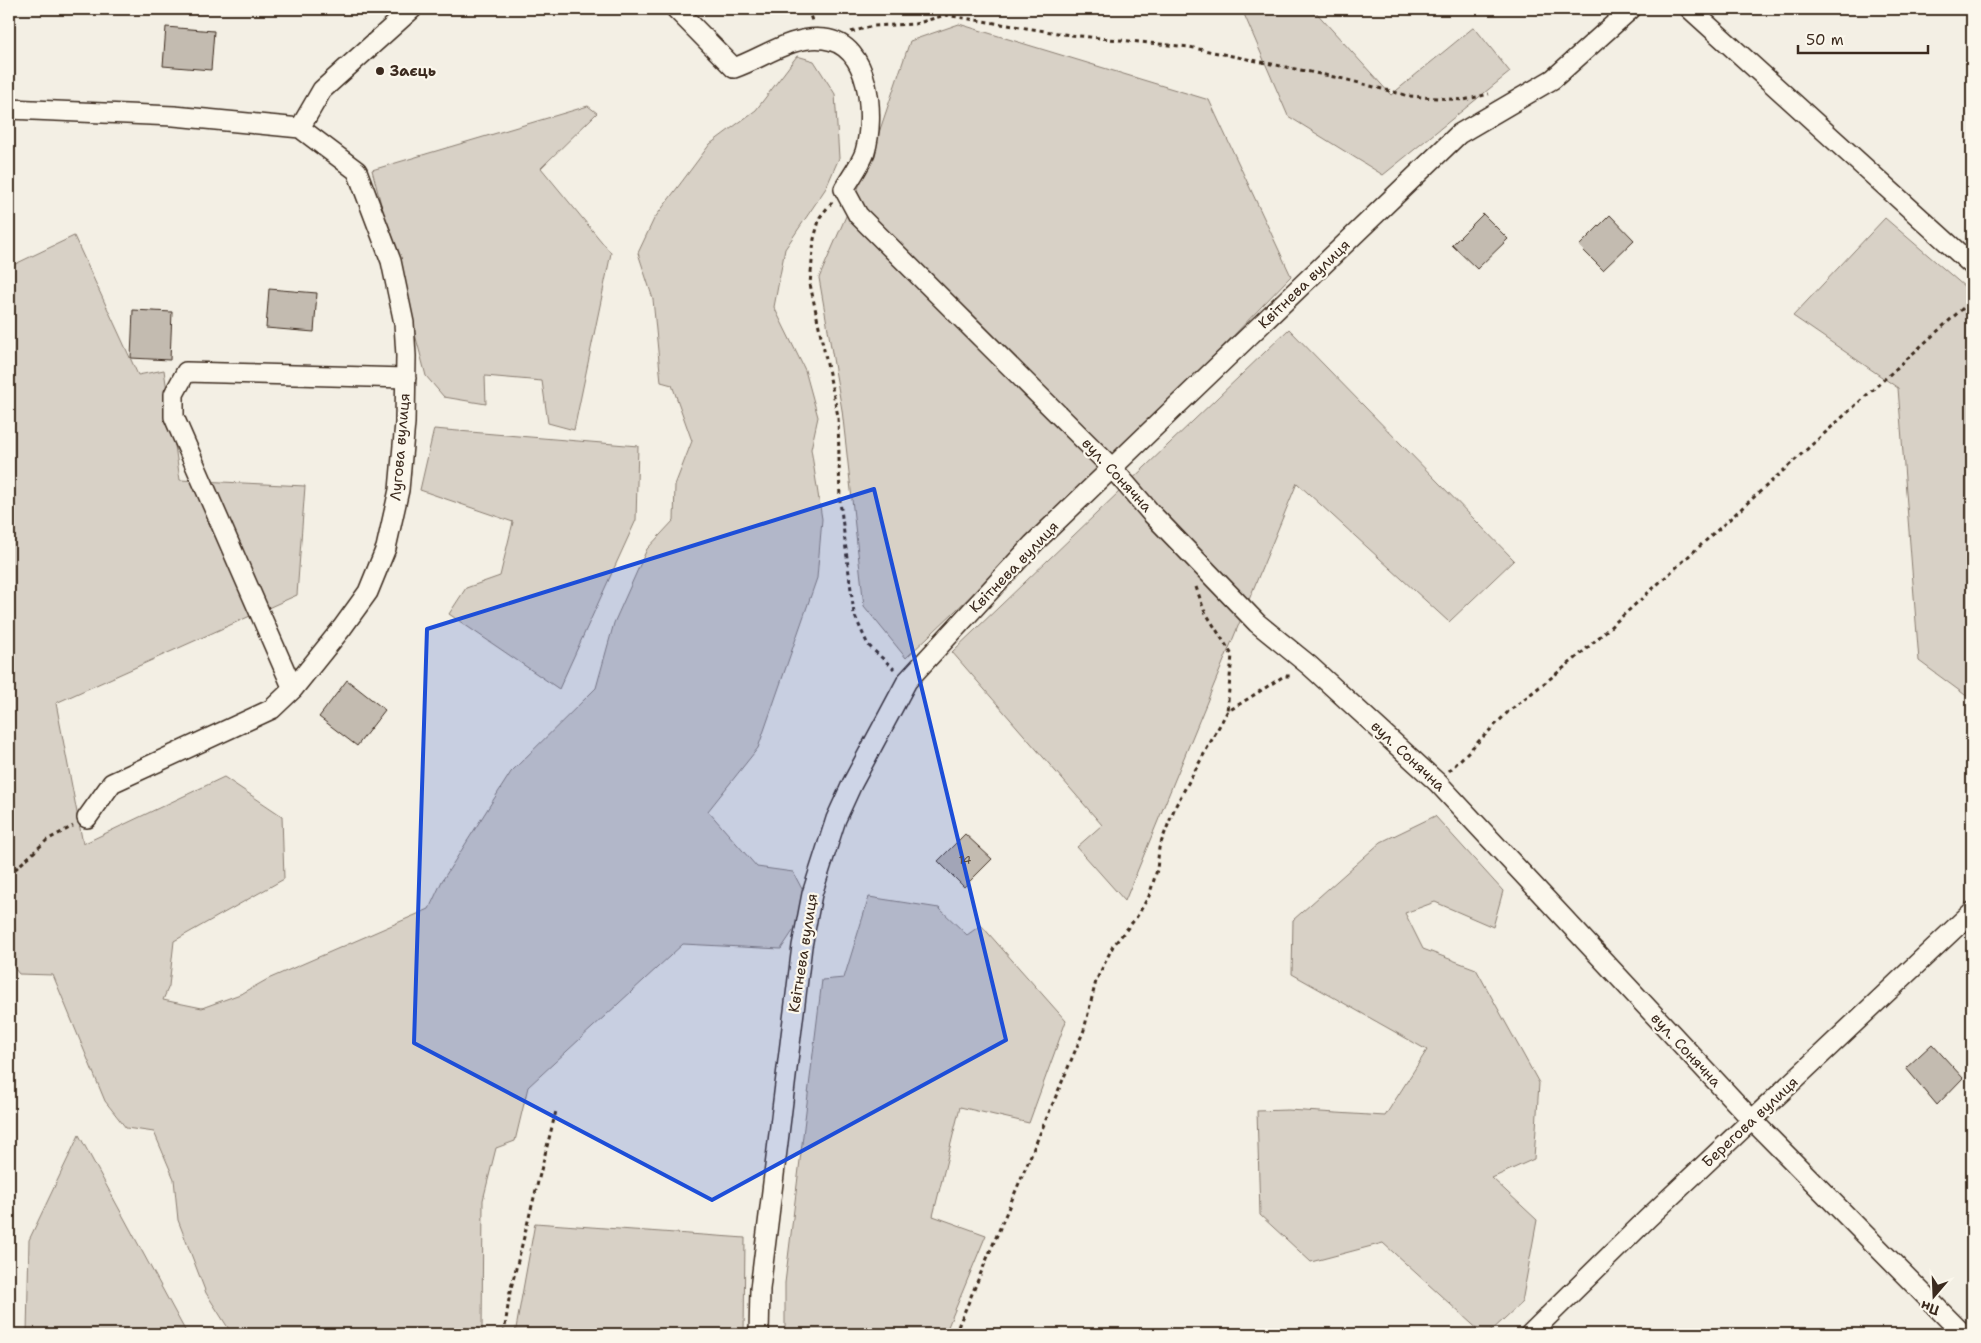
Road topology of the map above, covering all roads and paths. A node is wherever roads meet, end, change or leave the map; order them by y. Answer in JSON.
{"nodes":[{"id":1,"x":412,"y":9,"type":"edge"},
{"id":2,"x":676,"y":9,"type":"edge"},
{"id":3,"x":808,"y":9,"type":"edge"},
{"id":4,"x":1630,"y":9,"type":"edge"},
{"id":5,"x":1690,"y":9,"type":"edge"},
{"id":6,"x":1968,"y":9,"type":"edge"},
{"id":7,"x":1972,"y":13,"type":"edge"},
{"id":8,"x":825,"y":38,"type":"junction"},
{"id":9,"x":1490,"y":94,"type":"dead end"},
{"id":10,"x":9,"y":109,"type":"edge"},
{"id":11,"x":300,"y":128,"type":"junction"},
{"id":12,"x":844,"y":189,"type":"junction"},
{"id":13,"x":1972,"y":264,"type":"edge"},
{"id":14,"x":1972,"y":300,"type":"edge"},
{"id":15,"x":406,"y":378,"type":"junction"},
{"id":16,"x":1113,"y":469,"type":"junction"},
{"id":17,"x":1191,"y":579,"type":"dead end"},
{"id":18,"x":1320,"y":674,"type":"junction"},
{"id":19,"x":907,"y":681,"type":"junction"},
{"id":20,"x":293,"y":689,"type":"junction"},
{"id":21,"x":1227,"y":712,"type":"junction"},
{"id":22,"x":1438,"y":783,"type":"junction"},
{"id":23,"x":87,"y":818,"type":"joint"},
{"id":24,"x":9,"y":875,"type":"edge"},
{"id":25,"x":1972,"y":912,"type":"edge"},
{"id":26,"x":556,"y":1110,"type":"dead end"},
{"id":27,"x":1752,"y":1120,"type":"junction"},
{"id":28,"x":504,"y":1334,"type":"edge"},
{"id":29,"x":759,"y":1334,"type":"edge"},
{"id":30,"x":955,"y":1334,"type":"edge"},
{"id":31,"x":1530,"y":1334,"type":"edge"},
{"id":32,"x":1963,"y":1334,"type":"edge"}],
"edges":[{"from":1,"to":11,"type":"street"},
{"from":2,"to":8,"type":"street"},
{"from":3,"to":8,"type":"path"},
{"from":4,"to":16,"type":"street","name":"Квітнева вулиця"},
{"from":5,"to":13,"type":"street"},
{"from":6,"to":7,"type":"path"},
{"from":8,"to":9,"type":"path"},
{"from":8,"to":12,"type":"street"},
{"from":10,"to":11,"type":"street"},
{"from":11,"to":15,"type":"street","name":"Лугова вулиця"},
{"from":12,"to":16,"type":"street","name":"вул. Сонячна"},
{"from":12,"to":19,"type":"path"},
{"from":14,"to":22,"type":"path"},
{"from":15,"to":20,"type":"street","name":"Лугова вулиця"},
{"from":15,"to":20,"type":"street"},
{"from":16,"to":18,"type":"street","name":"вул. Сонячна"},
{"from":16,"to":19,"type":"street","name":"Квітнева вулиця"},
{"from":17,"to":21,"type":"path"},
{"from":18,"to":21,"type":"path"},
{"from":18,"to":22,"type":"street","name":"вул. Сонячна"},
{"from":19,"to":29,"type":"street","name":"Квітнева вулиця"},
{"from":20,"to":23,"type":"street","name":"Лугова вулиця"},
{"from":21,"to":30,"type":"path"},
{"from":22,"to":27,"type":"street","name":"вул. Сонячна"},
{"from":23,"to":24,"type":"path"},
{"from":25,"to":27,"type":"street","name":"Берегова вулиця"},
{"from":26,"to":28,"type":"path"},
{"from":27,"to":31,"type":"street","name":"Берегова вулиця"},
{"from":27,"to":32,"type":"street","name":"вул. Сонячна"}]}
